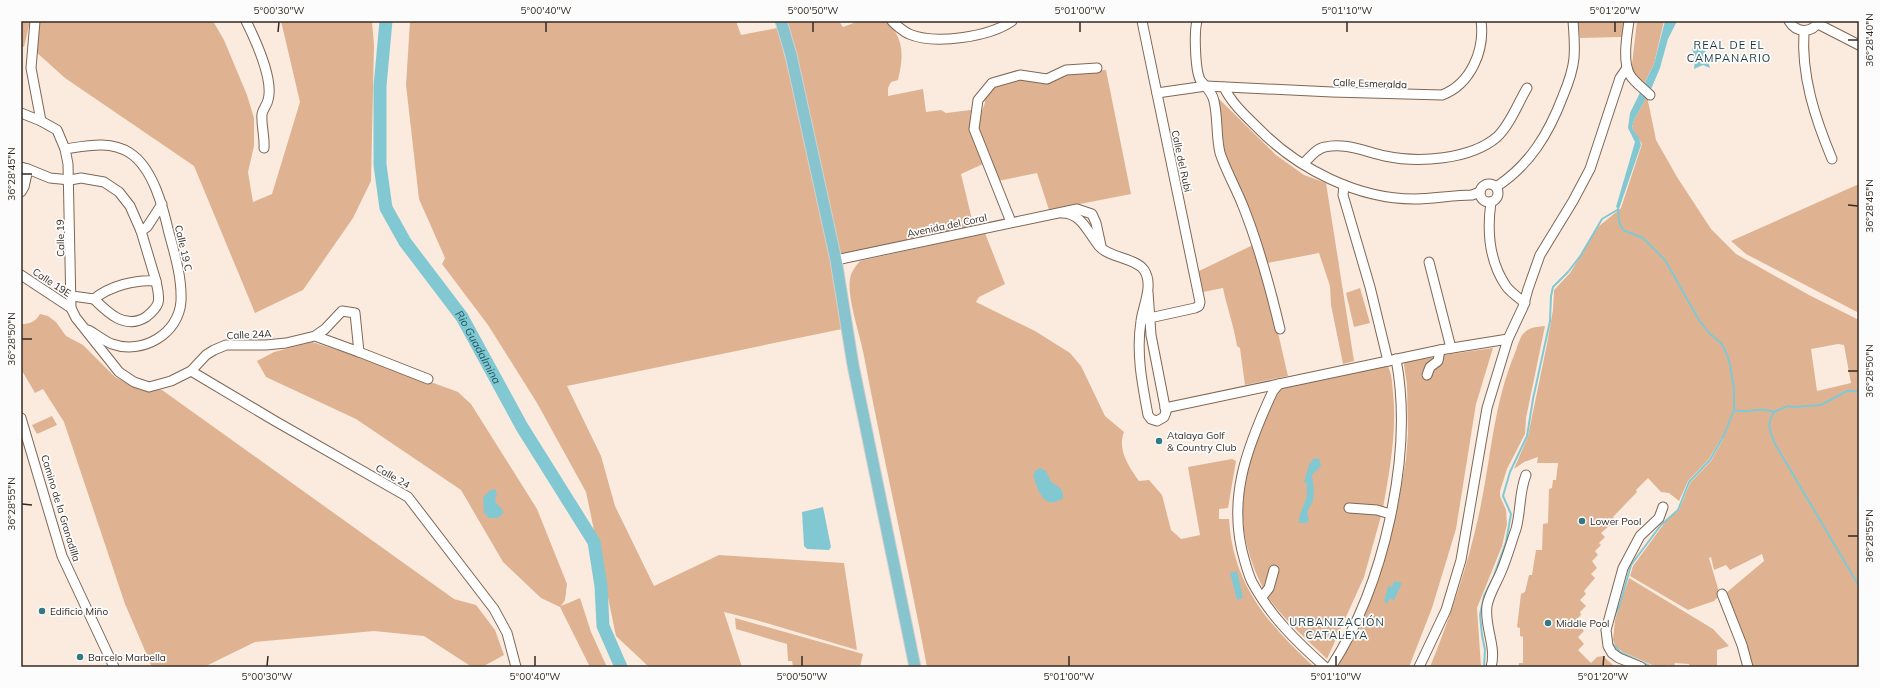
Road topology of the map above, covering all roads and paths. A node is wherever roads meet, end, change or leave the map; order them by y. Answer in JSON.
{"nodes":[{"id":1,"x":35,"y":21,"type":"edge"},
{"id":2,"x":246,"y":21,"type":"edge"},
{"id":3,"x":781,"y":21,"type":"edge"},
{"id":4,"x":892,"y":21,"type":"edge"},
{"id":5,"x":1012,"y":21,"type":"edge"},
{"id":6,"x":1142,"y":21,"type":"edge"},
{"id":7,"x":1197,"y":21,"type":"edge"},
{"id":8,"x":1481,"y":21,"type":"edge"},
{"id":9,"x":1573,"y":21,"type":"edge"},
{"id":10,"x":1629,"y":21,"type":"edge"},
{"id":11,"x":1789,"y":21,"type":"edge"},
{"id":12,"x":1818,"y":22,"type":"edge"},
{"id":13,"x":1804,"y":31,"type":"junction"},
{"id":14,"x":1859,"y":45,"type":"edge"},
{"id":15,"x":1097,"y":68,"type":"dead end"},
{"id":16,"x":1627,"y":68,"type":"junction"},
{"id":17,"x":1206,"y":86,"type":"junction"},
{"id":18,"x":1224,"y":87,"type":"junction"},
{"id":19,"x":1527,"y":88,"type":"dead end"},
{"id":20,"x":1157,"y":93,"type":"junction"},
{"id":21,"x":1650,"y":95,"type":"dead end"},
{"id":22,"x":21,"y":113,"type":"edge"},
{"id":23,"x":41,"y":121,"type":"junction"},
{"id":24,"x":264,"y":148,"type":"dead end"},
{"id":25,"x":65,"y":149,"type":"junction"},
{"id":26,"x":1832,"y":159,"type":"dead end"},
{"id":27,"x":1304,"y":164,"type":"junction"},
{"id":28,"x":25,"y":168,"type":"edge"},
{"id":29,"x":70,"y":180,"type":"junction"},
{"id":30,"x":1344,"y":185,"type":"junction"},
{"id":31,"x":1496,"y":187,"type":"junction"},
{"id":32,"x":21,"y":192,"type":"edge"},
{"id":33,"x":1480,"y":192,"type":"junction"},
{"id":34,"x":1490,"y":202,"type":"junction"},
{"id":35,"x":162,"y":204,"type":"junction"},
{"id":36,"x":1011,"y":222,"type":"junction"},
{"id":37,"x":142,"y":231,"type":"junction"},
{"id":38,"x":836,"y":260,"type":"junction"},
{"id":39,"x":1429,"y":262,"type":"dead end"},
{"id":40,"x":152,"y":264,"type":"junction"},
{"id":41,"x":21,"y":275,"type":"edge"},
{"id":42,"x":142,"y":279,"type":"junction"},
{"id":43,"x":156,"y":280,"type":"junction"},
{"id":44,"x":72,"y":296,"type":"junction"},
{"id":45,"x":94,"y":299,"type":"junction"},
{"id":46,"x":1524,"y":302,"type":"junction"},
{"id":47,"x":71,"y":308,"type":"junction"},
{"id":48,"x":1146,"y":319,"type":"junction"},
{"id":49,"x":86,"y":329,"type":"junction"},
{"id":50,"x":1280,"y":329,"type":"dead end"},
{"id":51,"x":315,"y":336,"type":"junction"},
{"id":52,"x":1508,"y":339,"type":"junction"},
{"id":53,"x":1451,"y":348,"type":"junction"},
{"id":54,"x":1440,"y":350,"type":"junction"},
{"id":55,"x":359,"y":352,"type":"junction"},
{"id":56,"x":1392,"y":360,"type":"junction"},
{"id":57,"x":191,"y":371,"type":"junction"},
{"id":58,"x":1426,"y":375,"type":"dead end"},
{"id":59,"x":428,"y":379,"type":"dead end"},
{"id":60,"x":1279,"y":384,"type":"junction"},
{"id":61,"x":1165,"y":408,"type":"junction"},
{"id":62,"x":21,"y":418,"type":"edge"},
{"id":63,"x":1526,"y":475,"type":"dead end"},
{"id":64,"x":1663,"y":507,"type":"dead end"},
{"id":65,"x":1349,"y":508,"type":"dead end"},
{"id":66,"x":1390,"y":514,"type":"junction"},
{"id":67,"x":1274,"y":570,"type":"dead end"},
{"id":68,"x":1722,"y":594,"type":"dead end"},
{"id":69,"x":1262,"y":597,"type":"junction"},
{"id":70,"x":114,"y":667,"type":"edge"},
{"id":71,"x":516,"y":667,"type":"edge"},
{"id":72,"x":915,"y":667,"type":"edge"},
{"id":73,"x":1325,"y":667,"type":"edge"},
{"id":74,"x":1331,"y":667,"type":"edge"},
{"id":75,"x":1419,"y":667,"type":"edge"},
{"id":76,"x":1491,"y":667,"type":"edge"},
{"id":77,"x":1641,"y":667,"type":"edge"},
{"id":78,"x":1748,"y":667,"type":"edge"}],
"edges":[{"from":1,"to":23,"type":"street"},
{"from":2,"to":24,"type":"street"},
{"from":3,"to":38,"type":"main road"},
{"from":4,"to":5,"type":"street"},
{"from":6,"to":20,"type":"street","name":"Calle del Rubi"},
{"from":7,"to":17,"type":"street"},
{"from":8,"to":18,"type":"street","name":"Calle Esmeralda"},
{"from":9,"to":31,"type":"street"},
{"from":10,"to":16,"type":"street"},
{"from":11,"to":13,"type":"street"},
{"from":12,"to":13,"type":"street"},
{"from":12,"to":14,"type":"street"},
{"from":13,"to":26,"type":"street"},
{"from":15,"to":36,"type":"street"},
{"from":16,"to":21,"type":"street"},
{"from":16,"to":46,"type":"street"},
{"from":17,"to":18,"type":"street","name":"Calle Esmeralda"},
{"from":17,"to":20,"type":"street","name":"Calle Esmeralda"},
{"from":17,"to":50,"type":"street"},
{"from":18,"to":27,"type":"street"},
{"from":19,"to":27,"type":"street"},
{"from":20,"to":48,"type":"street","name":"Calle del Rubi"},
{"from":22,"to":23,"type":"street","name":"Calle 19"},
{"from":23,"to":25,"type":"street","name":"Calle 19"},
{"from":25,"to":29,"type":"street","name":"Calle 19"},
{"from":25,"to":35,"type":"street","name":"Calle 19 C"},
{"from":27,"to":30,"type":"street"},
{"from":28,"to":29,"type":"street"},
{"from":28,"to":32,"type":"street"},
{"from":29,"to":37,"type":"street"},
{"from":29,"to":44,"type":"street","name":"Calle 19"},
{"from":30,"to":33,"type":"street"},
{"from":30,"to":56,"type":"street"},
{"from":31,"to":33,"type":"street"},
{"from":31,"to":34,"type":"street"},
{"from":33,"to":34,"type":"street"},
{"from":34,"to":46,"type":"street"},
{"from":35,"to":37,"type":"street"},
{"from":35,"to":49,"type":"street","name":"Calle 19 C"},
{"from":36,"to":38,"type":"street","name":"Avenida del Coral"},
{"from":36,"to":48,"type":"street","name":"Avenida del Coral"},
{"from":37,"to":40,"type":"street"},
{"from":38,"to":72,"type":"main road"},
{"from":39,"to":53,"type":"street"},
{"from":40,"to":42,"type":"street"},
{"from":40,"to":43,"type":"street"},
{"from":41,"to":47,"type":"street","name":"Calle 19E"},
{"from":42,"to":43,"type":"street"},
{"from":42,"to":45,"type":"street"},
{"from":43,"to":45,"type":"street"},
{"from":44,"to":45,"type":"street"},
{"from":44,"to":47,"type":"street","name":"Calle 19"},
{"from":46,"to":52,"type":"street"},
{"from":47,"to":49,"type":"street"},
{"from":48,"to":61,"type":"street"},
{"from":48,"to":61,"type":"street"},
{"from":49,"to":57,"type":"street"},
{"from":51,"to":55,"type":"street"},
{"from":51,"to":55,"type":"street","name":"Calle 24A"},
{"from":51,"to":57,"type":"street","name":"Calle 24A"},
{"from":52,"to":53,"type":"street"},
{"from":52,"to":75,"type":"street"},
{"from":53,"to":54,"type":"street"},
{"from":54,"to":56,"type":"street"},
{"from":54,"to":58,"type":"street"},
{"from":55,"to":59,"type":"street"},
{"from":56,"to":60,"type":"street"},
{"from":56,"to":66,"type":"street"},
{"from":57,"to":71,"type":"street","name":"Calle 24"},
{"from":60,"to":61,"type":"street"},
{"from":60,"to":69,"type":"street"},
{"from":62,"to":70,"type":"street","name":"Camino de la Granadilla"},
{"from":63,"to":76,"type":"street"},
{"from":64,"to":77,"type":"street"},
{"from":65,"to":66,"type":"street"},
{"from":66,"to":74,"type":"street"},
{"from":67,"to":69,"type":"street"},
{"from":68,"to":78,"type":"street"},
{"from":69,"to":73,"type":"street"}]}
